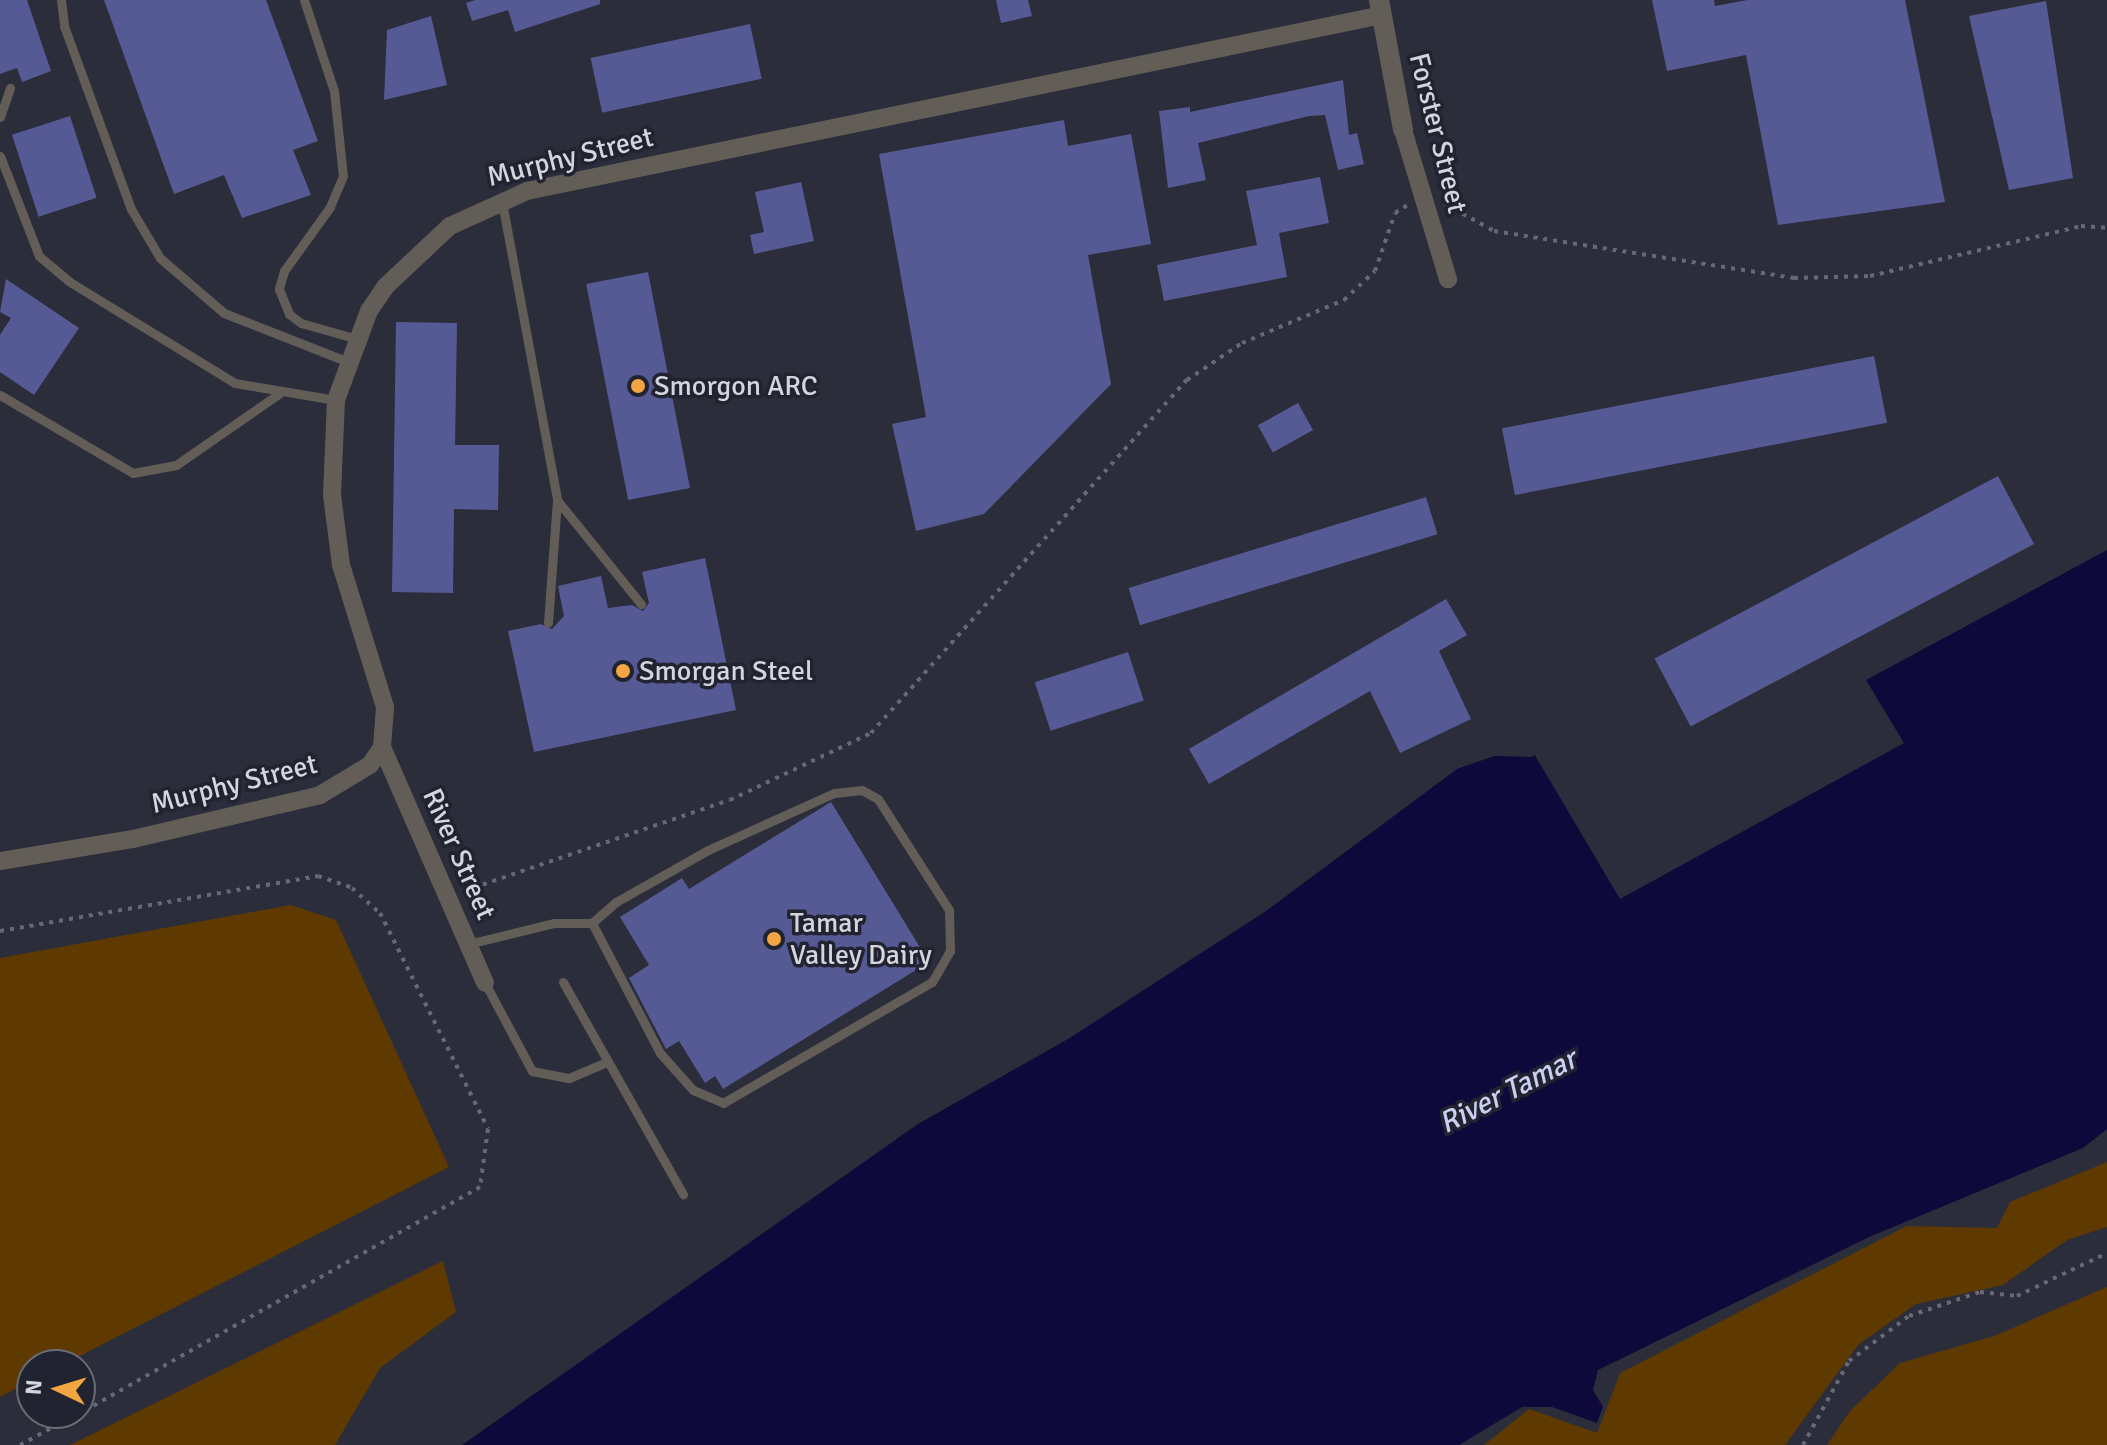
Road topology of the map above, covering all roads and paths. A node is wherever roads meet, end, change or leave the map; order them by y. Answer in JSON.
{"nodes":[{"id":1,"x":61,"y":0,"type":"edge"},
{"id":2,"x":304,"y":0,"type":"edge"},
{"id":3,"x":1380,"y":8,"type":"edge"},
{"id":4,"x":10,"y":88,"type":"dead end"},
{"id":5,"x":0,"y":117,"type":"edge"},
{"id":6,"x":1403,"y":130,"type":"joint"},
{"id":7,"x":0,"y":156,"type":"edge"},
{"id":8,"x":1423,"y":196,"type":"junction"},
{"id":9,"x":502,"y":199,"type":"junction"},
{"id":10,"x":2107,"y":228,"type":"edge"},
{"id":11,"x":1448,"y":279,"type":"dead end"},
{"id":12,"x":354,"y":338,"type":"junction"},
{"id":13,"x":346,"y":361,"type":"junction"},
{"id":14,"x":280,"y":393,"type":"junction"},
{"id":15,"x":0,"y":395,"type":"edge"},
{"id":16,"x":336,"y":400,"type":"junction"},
{"id":17,"x":557,"y":500,"type":"junction"},
{"id":18,"x":641,"y":604,"type":"dead end"},
{"id":19,"x":548,"y":623,"type":"dead end"},
{"id":20,"x":382,"y":747,"type":"junction"},
{"id":21,"x":0,"y":861,"type":"edge"},
{"id":22,"x":446,"y":895,"type":"junction"},
{"id":23,"x":592,"y":923,"type":"junction"},
{"id":24,"x":0,"y":931,"type":"edge"},
{"id":25,"x":468,"y":944,"type":"junction"},
{"id":26,"x":563,"y":982,"type":"dead end"},
{"id":27,"x":485,"y":983,"type":"joint"},
{"id":28,"x":605,"y":1063,"type":"junction"},
{"id":29,"x":683,"y":1194,"type":"dead end"},
{"id":30,"x":2107,"y":1253,"type":"edge"},
{"id":31,"x":96,"y":1404,"type":"edge"},
{"id":32,"x":50,"y":1429,"type":"edge"},
{"id":33,"x":20,"y":1445,"type":"edge"},
{"id":34,"x":1803,"y":1445,"type":"edge"}],
"edges":[{"from":1,"to":13,"type":"lane"},
{"from":2,"to":12,"type":"lane"},
{"from":3,"to":6,"type":"street","name":"Forster Street"},
{"from":3,"to":9,"type":"street","name":"Murphy Street"},
{"from":4,"to":5,"type":"lane"},
{"from":6,"to":8,"type":"street","name":"Forster Street"},
{"from":7,"to":14,"type":"lane"},
{"from":8,"to":10,"type":"path"},
{"from":8,"to":11,"type":"street","name":"Forster Street"},
{"from":8,"to":22,"type":"path"},
{"from":9,"to":12,"type":"street","name":"Murphy Street"},
{"from":9,"to":17,"type":"lane"},
{"from":12,"to":13,"type":"street","name":"Murphy Street"},
{"from":13,"to":16,"type":"street","name":"Murphy Street"},
{"from":14,"to":15,"type":"lane"},
{"from":14,"to":16,"type":"lane"},
{"from":16,"to":20,"type":"street","name":"Murphy Street"},
{"from":17,"to":18,"type":"lane"},
{"from":17,"to":19,"type":"lane"},
{"from":20,"to":21,"type":"street","name":"Murphy Street"},
{"from":20,"to":22,"type":"street","name":"River Street"},
{"from":22,"to":25,"type":"street","name":"River Street"},
{"from":23,"to":23,"type":"lane"},
{"from":23,"to":25,"type":"lane"},
{"from":24,"to":31,"type":"path"},
{"from":25,"to":27,"type":"street","name":"River Street"},
{"from":26,"to":28,"type":"lane"},
{"from":27,"to":28,"type":"lane"},
{"from":28,"to":29,"type":"lane"},
{"from":30,"to":34,"type":"path"},
{"from":32,"to":33,"type":"path"}]}
